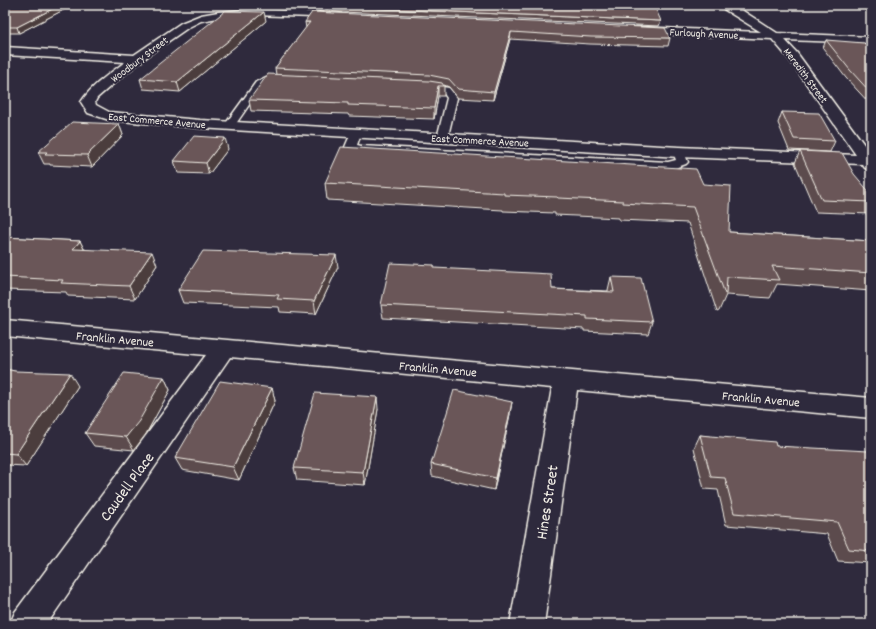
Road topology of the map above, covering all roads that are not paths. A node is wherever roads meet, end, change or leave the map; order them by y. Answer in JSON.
{"nodes":[{"id":1,"x":722,"y":5,"type":"edge"},
{"id":2,"x":354,"y":17,"type":"edge"},
{"id":3,"x":624,"y":29,"type":"edge"},
{"id":4,"x":775,"y":36,"type":"junction"},
{"id":5,"x":871,"y":40,"type":"edge"},
{"id":6,"x":5,"y":51,"type":"edge"},
{"id":7,"x":136,"y":59,"type":"junction"},
{"id":8,"x":294,"y":81,"type":"edge"},
{"id":9,"x":413,"y":87,"type":"edge"},
{"id":10,"x":91,"y":109,"type":"joint"},
{"id":11,"x":229,"y":126,"type":"junction"},
{"id":12,"x":356,"y":133,"type":"junction"},
{"id":13,"x":443,"y":138,"type":"junction"},
{"id":14,"x":679,"y":152,"type":"junction"},
{"id":15,"x":870,"y":162,"type":"edge"},
{"id":16,"x":5,"y":328,"type":"edge"},
{"id":17,"x":224,"y":348,"type":"junction"},
{"id":18,"x":566,"y":380,"type":"junction"},
{"id":19,"x":871,"y":408,"type":"edge"},
{"id":20,"x":27,"y":624,"type":"edge"},
{"id":21,"x":527,"y":624,"type":"edge"}],
"edges":[{"from":1,"to":4,"type":"street","name":"Meredith Street"},
{"from":2,"to":7,"type":"street","name":"Woodbury Street"},
{"from":3,"to":4,"type":"street","name":"Furlough Avenue"},
{"from":4,"to":5,"type":"street","name":"Furlough Avenue"},
{"from":4,"to":15,"type":"street","name":"Meredith Street"},
{"from":6,"to":7,"type":"street"},
{"from":7,"to":10,"type":"street","name":"Woodbury Street"},
{"from":8,"to":11,"type":"lane"},
{"from":9,"to":13,"type":"lane"},
{"from":10,"to":11,"type":"street","name":"East Commerce Avenue"},
{"from":11,"to":12,"type":"street","name":"East Commerce Avenue"},
{"from":12,"to":13,"type":"street","name":"East Commerce Avenue"},
{"from":12,"to":14,"type":"lane"},
{"from":13,"to":14,"type":"street","name":"East Commerce Avenue"},
{"from":14,"to":15,"type":"street","name":"East Commerce Avenue"},
{"from":16,"to":17,"type":"street","name":"Franklin Avenue"},
{"from":17,"to":18,"type":"street","name":"Franklin Avenue"},
{"from":17,"to":20,"type":"street","name":"Caudell Place"},
{"from":18,"to":19,"type":"street","name":"Franklin Avenue"},
{"from":18,"to":21,"type":"street","name":"Hines Street"}]}
